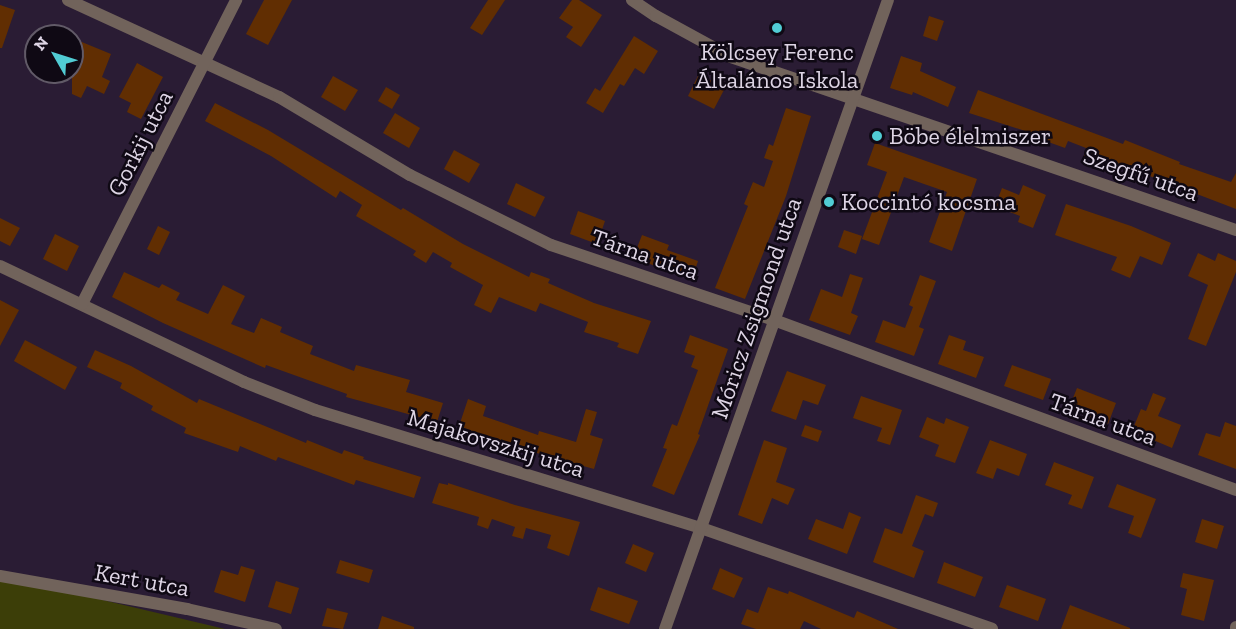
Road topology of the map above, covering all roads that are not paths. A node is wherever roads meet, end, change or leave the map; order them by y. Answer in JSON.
{"nodes":[{"id":1,"x":68,"y":0,"type":"edge"},
{"id":2,"x":236,"y":0,"type":"edge"},
{"id":3,"x":632,"y":0,"type":"edge"},
{"id":4,"x":888,"y":0,"type":"edge"},
{"id":5,"x":205,"y":62,"type":"junction"},
{"id":6,"x":852,"y":98,"type":"junction"},
{"id":7,"x":1236,"y":230,"type":"edge"},
{"id":8,"x":0,"y":266,"type":"edge"},
{"id":9,"x":82,"y":304,"type":"junction"},
{"id":10,"x":774,"y":320,"type":"junction"},
{"id":11,"x":1236,"y":490,"type":"edge"},
{"id":12,"x":701,"y":528,"type":"junction"},
{"id":13,"x":0,"y":576,"type":"edge"},
{"id":14,"x":276,"y":629,"type":"edge"},
{"id":15,"x":664,"y":629,"type":"edge"},
{"id":16,"x":992,"y":629,"type":"edge"}],
"edges":[{"from":1,"to":5,"type":"street","name":"Tárna utca"},
{"from":2,"to":5,"type":"street","name":"Gorkij utca"},
{"from":3,"to":6,"type":"street","name":"Szegfű utca"},
{"from":4,"to":6,"type":"street","name":"Móricz Zsigmond utca"},
{"from":5,"to":9,"type":"street","name":"Gorkij utca"},
{"from":5,"to":10,"type":"street","name":"Tárna utca"},
{"from":6,"to":7,"type":"street","name":"Szegfű utca"},
{"from":6,"to":10,"type":"street","name":"Móricz Zsigmond utca"},
{"from":8,"to":9,"type":"street","name":"Majakovszkij utca"},
{"from":9,"to":12,"type":"street","name":"Majakovszkij utca"},
{"from":10,"to":11,"type":"street","name":"Tárna utca"},
{"from":10,"to":12,"type":"street","name":"Móricz Zsigmond utca"},
{"from":12,"to":15,"type":"street","name":"Móricz Zsigmond utca"},
{"from":12,"to":16,"type":"street","name":"Majakovszkij utca"},
{"from":13,"to":14,"type":"street","name":"Kert utca"}]}
